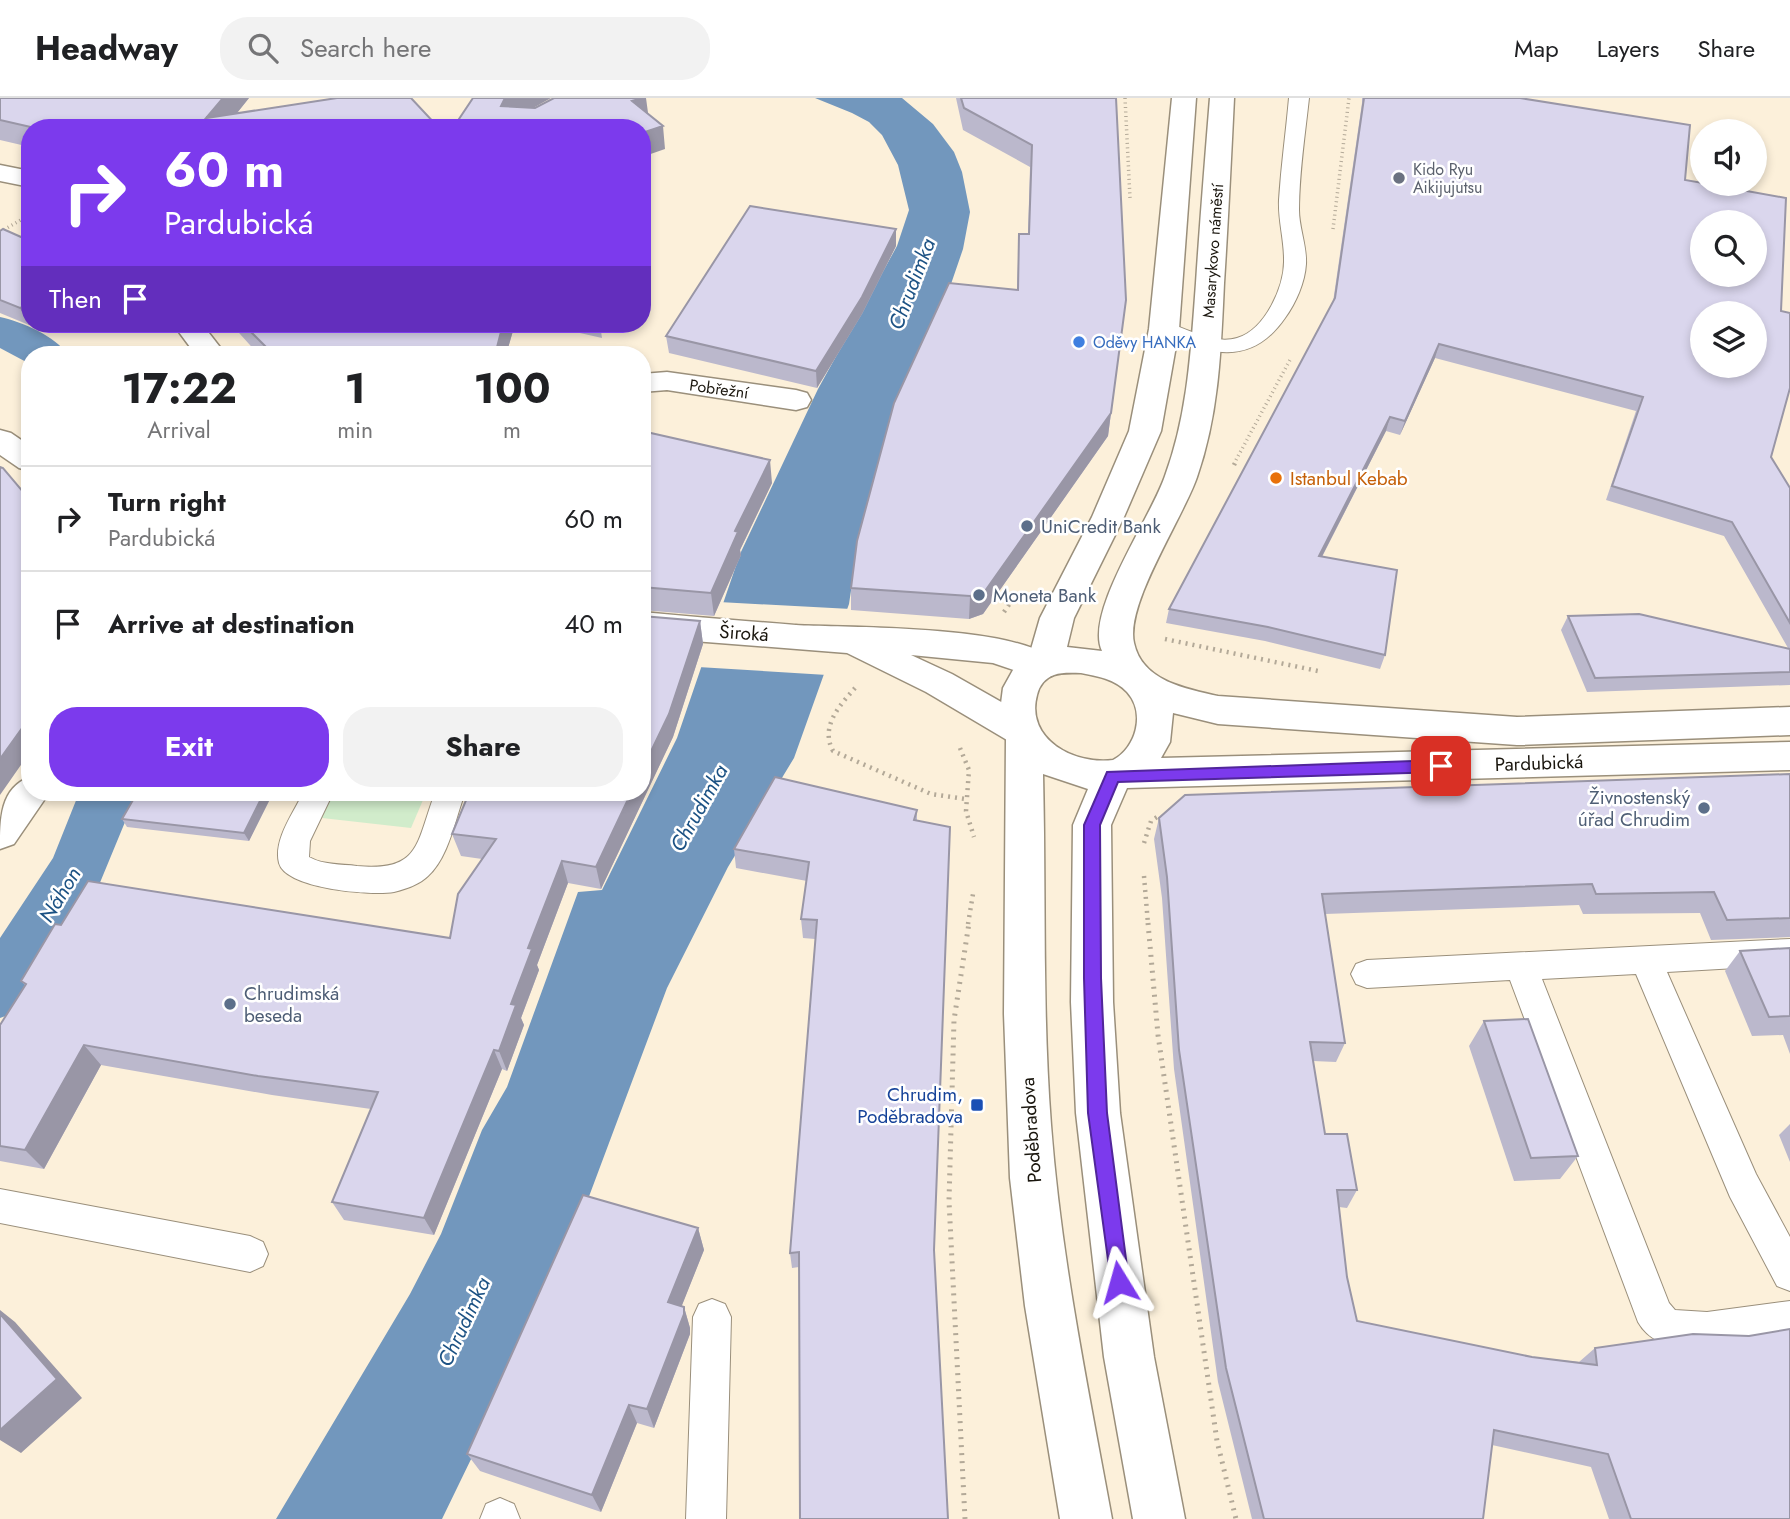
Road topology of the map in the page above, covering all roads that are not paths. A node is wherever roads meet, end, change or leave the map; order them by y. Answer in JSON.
{"nodes":[{"id":1,"x":1184,"y":98,"type":"edge"},
{"id":2,"x":1222,"y":98,"type":"edge"},
{"id":3,"x":1299,"y":98,"type":"edge"},
{"id":4,"x":0,"y":173,"type":"edge"},
{"id":5,"x":21,"y":177,"type":"edge"},
{"id":6,"x":1164,"y":329,"type":"junction"},
{"id":7,"x":1207,"y":345,"type":"junction"},
{"id":8,"x":651,"y":382,"type":"edge"},
{"id":9,"x":796,"y":400,"type":"dead end"},
{"id":10,"x":0,"y":440,"type":"edge"},
{"id":11,"x":21,"y":455,"type":"edge"},
{"id":12,"x":651,"y":625,"type":"edge"},
{"id":13,"x":846,"y":640,"type":"junction"},
{"id":14,"x":1043,"y":665,"type":"junction"},
{"id":15,"x":1136,"y":680,"type":"junction"},
{"id":16,"x":1790,"y":721,"type":"edge"},
{"id":17,"x":1022,"y":734,"type":"junction"},
{"id":18,"x":1790,"y":757,"type":"edge"},
{"id":19,"x":1117,"y":775,"type":"junction"},
{"id":20,"x":23,"y":801,"type":"edge"},
{"id":21,"x":314,"y":801,"type":"edge"},
{"id":22,"x":447,"y":801,"type":"edge"},
{"id":23,"x":0,"y":832,"type":"edge"},
{"id":24,"x":1790,"y":952,"type":"edge"},
{"id":25,"x":1646,"y":960,"type":"junction"},
{"id":26,"x":1521,"y":966,"type":"junction"},
{"id":27,"x":1367,"y":974,"type":"dead end"},
{"id":28,"x":0,"y":1206,"type":"edge"},
{"id":29,"x":250,"y":1254,"type":"dead end"},
{"id":30,"x":1790,"y":1273,"type":"edge"},
{"id":31,"x":712,"y":1317,"type":"dead end"},
{"id":32,"x":1790,"y":1320,"type":"edge"},
{"id":33,"x":706,"y":1519,"type":"edge"},
{"id":34,"x":1086,"y":1519,"type":"edge"},
{"id":35,"x":1159,"y":1519,"type":"edge"}],
"edges":[{"from":1,"to":6,"type":"main road"},
{"from":2,"to":7,"type":"main road","name":"Masarykovo náměstí"},
{"from":3,"to":7,"type":"lane"},
{"from":4,"to":5,"type":"main road"},
{"from":6,"to":7,"type":"lane"},
{"from":6,"to":14,"type":"main road"},
{"from":7,"to":15,"type":"main road","name":"Masarykovo náměstí"},
{"from":8,"to":9,"type":"main road","name":"Pobřežní"},
{"from":10,"to":11,"type":"main road"},
{"from":12,"to":13,"type":"main road","name":"Široká"},
{"from":13,"to":14,"type":"main road","name":"Široká"},
{"from":13,"to":17,"type":"main road","name":"Široká"},
{"from":14,"to":15,"type":"main road"},
{"from":14,"to":17,"type":"main road"},
{"from":15,"to":16,"type":"main road","name":"Pardubická"},
{"from":15,"to":19,"type":"main road"},
{"from":17,"to":19,"type":"main road"},
{"from":17,"to":34,"type":"main road","name":"Poděbradova"},
{"from":18,"to":19,"type":"main road","name":"Pardubická"},
{"from":19,"to":35,"type":"main road"},
{"from":20,"to":23,"type":"main road"},
{"from":21,"to":22,"type":"lane"},
{"from":24,"to":25,"type":"lane"},
{"from":25,"to":26,"type":"lane"},
{"from":25,"to":30,"type":"lane"},
{"from":26,"to":27,"type":"lane"},
{"from":26,"to":32,"type":"lane"},
{"from":28,"to":29,"type":"lane"},
{"from":31,"to":33,"type":"lane"}]}
